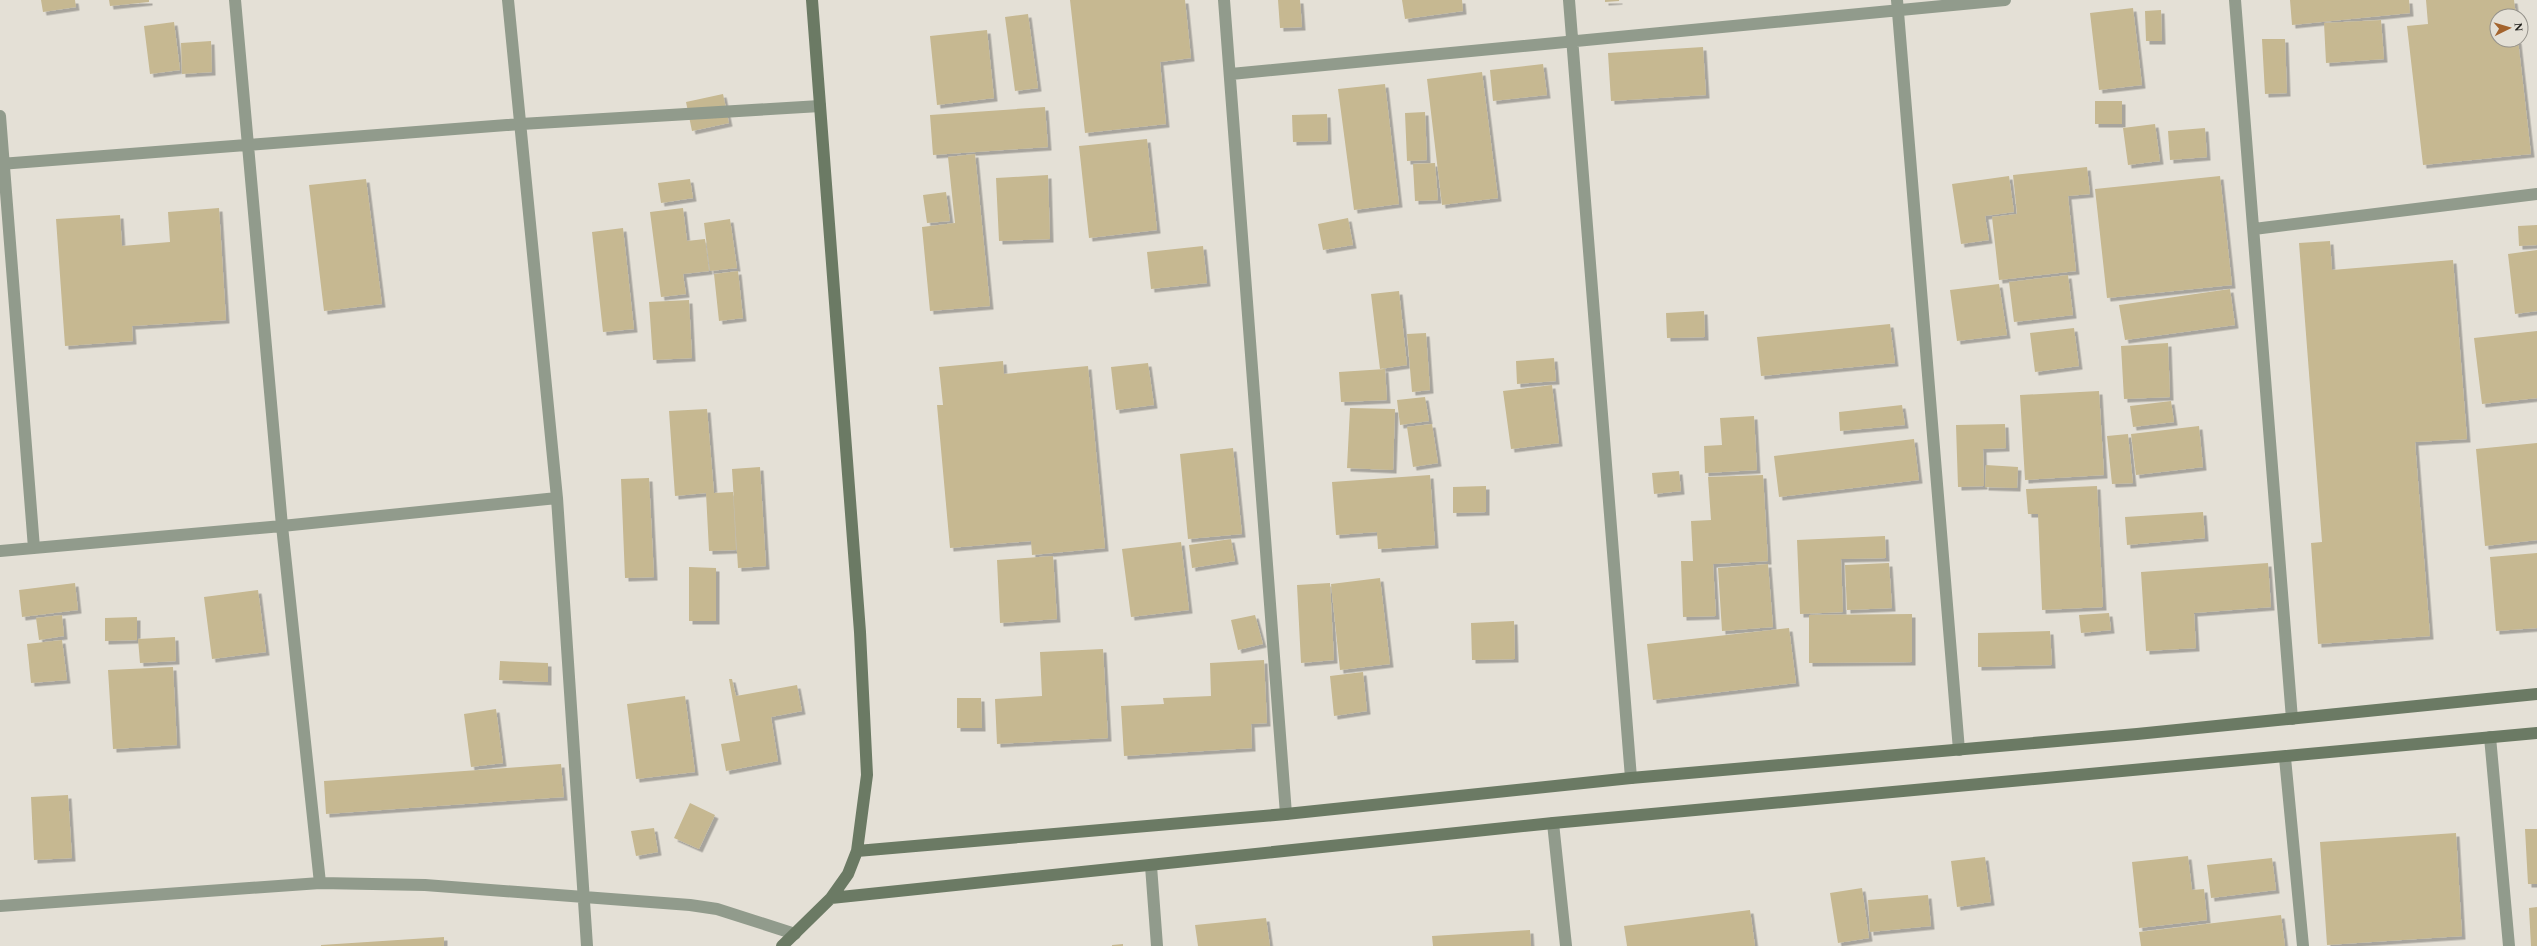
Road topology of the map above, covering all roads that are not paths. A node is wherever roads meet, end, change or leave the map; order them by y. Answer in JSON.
{"nodes":[{"id":1,"x":235,"y":0,"type":"edge"},
{"id":2,"x":508,"y":0,"type":"edge"},
{"id":3,"x":812,"y":0,"type":"edge"},
{"id":4,"x":1224,"y":0,"type":"edge"},
{"id":5,"x":1569,"y":0,"type":"edge"},
{"id":6,"x":2005,"y":0,"type":"edge"},
{"id":7,"x":2235,"y":0,"type":"edge"},
{"id":8,"x":1898,"y":5,"type":"edge"},
{"id":9,"x":1572,"y":41,"type":"junction"},
{"id":10,"x":1231,"y":74,"type":"junction"},
{"id":11,"x":820,"y":106,"type":"junction"},
{"id":12,"x":0,"y":116,"type":"edge"},
{"id":13,"x":521,"y":124,"type":"junction"},
{"id":14,"x":249,"y":147,"type":"junction"},
{"id":15,"x":2,"y":164,"type":"edge"},
{"id":16,"x":2537,"y":194,"type":"edge"},
{"id":17,"x":2254,"y":229,"type":"junction"},
{"id":18,"x":557,"y":498,"type":"junction"},
{"id":19,"x":282,"y":526,"type":"junction"},
{"id":20,"x":34,"y":548,"type":"junction"},
{"id":21,"x":0,"y":551,"type":"edge"},
{"id":22,"x":2537,"y":694,"type":"edge"},
{"id":23,"x":2292,"y":720,"type":"junction"},
{"id":24,"x":2537,"y":733,"type":"edge"},
{"id":25,"x":2490,"y":737,"type":"junction"},
{"id":26,"x":1959,"y":750,"type":"junction"},
{"id":27,"x":2285,"y":758,"type":"junction"},
{"id":28,"x":1631,"y":778,"type":"junction"},
{"id":29,"x":1286,"y":814,"type":"junction"},
{"id":30,"x":1553,"y":823,"type":"junction"},
{"id":31,"x":858,"y":851,"type":"junction"},
{"id":32,"x":1151,"y":866,"type":"junction"},
{"id":33,"x":320,"y":883,"type":"junction"},
{"id":34,"x":585,"y":896,"type":"junction"},
{"id":35,"x":830,"y":898,"type":"junction"},
{"id":36,"x":0,"y":906,"type":"edge"},
{"id":37,"x":795,"y":934,"type":"junction"},
{"id":38,"x":587,"y":946,"type":"edge"},
{"id":39,"x":782,"y":946,"type":"edge"},
{"id":40,"x":1157,"y":946,"type":"edge"},
{"id":41,"x":1566,"y":946,"type":"edge"},
{"id":42,"x":2303,"y":946,"type":"edge"},
{"id":43,"x":2509,"y":946,"type":"edge"}],
"edges":[{"from":1,"to":14,"type":"street"},
{"from":2,"to":13,"type":"street"},
{"from":3,"to":11,"type":"main road"},
{"from":4,"to":10,"type":"street"},
{"from":5,"to":9,"type":"street"},
{"from":6,"to":8,"type":"street"},
{"from":7,"to":17,"type":"street"},
{"from":8,"to":9,"type":"street"},
{"from":8,"to":26,"type":"street"},
{"from":9,"to":10,"type":"street"},
{"from":9,"to":28,"type":"street"},
{"from":10,"to":29,"type":"street"},
{"from":11,"to":13,"type":"street"},
{"from":11,"to":31,"type":"main road"},
{"from":12,"to":15,"type":"street"},
{"from":13,"to":14,"type":"street"},
{"from":13,"to":18,"type":"street"},
{"from":14,"to":15,"type":"street"},
{"from":14,"to":19,"type":"street"},
{"from":15,"to":20,"type":"street"},
{"from":16,"to":17,"type":"street"},
{"from":17,"to":23,"type":"street"},
{"from":18,"to":19,"type":"street"},
{"from":18,"to":34,"type":"street"},
{"from":19,"to":20,"type":"street"},
{"from":19,"to":33,"type":"street"},
{"from":20,"to":21,"type":"street"},
{"from":22,"to":23,"type":"main road"},
{"from":23,"to":26,"type":"main road"},
{"from":24,"to":25,"type":"main road"},
{"from":25,"to":27,"type":"main road"},
{"from":25,"to":43,"type":"street"},
{"from":26,"to":28,"type":"main road"},
{"from":27,"to":30,"type":"main road"},
{"from":27,"to":42,"type":"street"},
{"from":28,"to":29,"type":"main road"},
{"from":29,"to":31,"type":"main road"},
{"from":30,"to":32,"type":"main road"},
{"from":30,"to":41,"type":"street"},
{"from":31,"to":35,"type":"main road"},
{"from":32,"to":35,"type":"main road"},
{"from":32,"to":40,"type":"street"},
{"from":33,"to":34,"type":"street"},
{"from":33,"to":36,"type":"street"},
{"from":34,"to":37,"type":"street"},
{"from":34,"to":38,"type":"street"},
{"from":35,"to":37,"type":"main road"},
{"from":37,"to":39,"type":"main road"}]}
